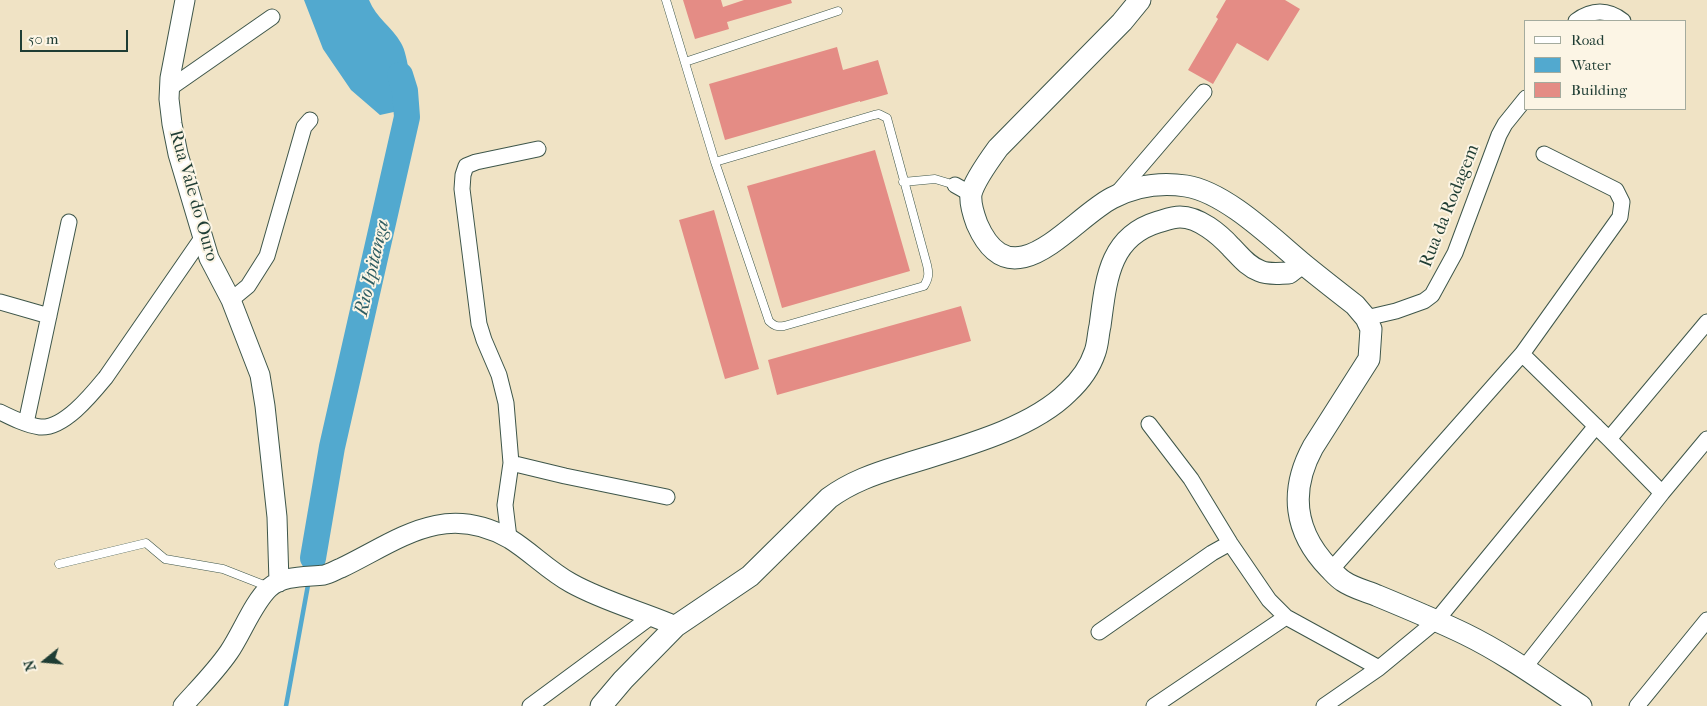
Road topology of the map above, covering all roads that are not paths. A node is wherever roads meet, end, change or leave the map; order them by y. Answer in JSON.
{"nodes":[{"id":1,"x":185,"y":0,"type":"edge"},
{"id":2,"x":666,"y":0,"type":"edge"},
{"id":3,"x":1140,"y":0,"type":"edge"},
{"id":4,"x":838,"y":11,"type":"dead end"},
{"id":5,"x":272,"y":17,"type":"dead end"},
{"id":6,"x":1578,"y":20,"type":"edge"},
{"id":7,"x":1622,"y":20,"type":"edge"},
{"id":8,"x":685,"y":62,"type":"junction"},
{"id":9,"x":170,"y":88,"type":"junction"},
{"id":10,"x":1204,"y":92,"type":"dead end"},
{"id":11,"x":1524,"y":100,"type":"edge"},
{"id":12,"x":310,"y":120,"type":"dead end"},
{"id":13,"x":538,"y":150,"type":"dead end"},
{"id":14,"x":1544,"y":154,"type":"dead end"},
{"id":15,"x":715,"y":162,"type":"junction"},
{"id":16,"x":903,"y":182,"type":"junction"},
{"id":17,"x":963,"y":190,"type":"junction"},
{"id":18,"x":1114,"y":197,"type":"junction"},
{"id":19,"x":69,"y":222,"type":"dead end"},
{"id":20,"x":202,"y":238,"type":"junction"},
{"id":21,"x":1296,"y":268,"type":"junction"},
{"id":22,"x":230,"y":300,"type":"junction"},
{"id":23,"x":0,"y":302,"type":"edge"},
{"id":24,"x":49,"y":316,"type":"junction"},
{"id":25,"x":1366,"y":318,"type":"junction"},
{"id":26,"x":1707,"y":322,"type":"edge"},
{"id":27,"x":1522,"y":354,"type":"junction"},
{"id":28,"x":0,"y":412,"type":"edge"},
{"id":29,"x":26,"y":423,"type":"junction"},
{"id":30,"x":1149,"y":424,"type":"dead end"},
{"id":31,"x":1596,"y":426,"type":"junction"},
{"id":32,"x":1609,"y":439,"type":"junction"},
{"id":33,"x":1707,"y":439,"type":"edge"},
{"id":34,"x":511,"y":463,"type":"junction"},
{"id":35,"x":1662,"y":493,"type":"junction"},
{"id":36,"x":667,"y":497,"type":"dead end"},
{"id":37,"x":509,"y":538,"type":"junction"},
{"id":38,"x":1230,"y":543,"type":"junction"},
{"id":39,"x":59,"y":564,"type":"dead end"},
{"id":40,"x":1331,"y":570,"type":"junction"},
{"id":41,"x":274,"y":585,"type":"junction"},
{"id":42,"x":652,"y":616,"type":"junction"},
{"id":43,"x":1286,"y":617,"type":"junction"},
{"id":44,"x":1436,"y":620,"type":"junction"},
{"id":45,"x":1707,"y":620,"type":"edge"},
{"id":46,"x":676,"y":626,"type":"junction"},
{"id":47,"x":1099,"y":632,"type":"dead end"},
{"id":48,"x":1379,"y":668,"type":"junction"},
{"id":49,"x":1524,"y":668,"type":"junction"},
{"id":50,"x":183,"y":706,"type":"edge"},
{"id":51,"x":530,"y":706,"type":"edge"},
{"id":52,"x":601,"y":706,"type":"edge"},
{"id":53,"x":1154,"y":706,"type":"edge"},
{"id":54,"x":1324,"y":706,"type":"edge"},
{"id":55,"x":1581,"y":706,"type":"edge"},
{"id":56,"x":1636,"y":706,"type":"edge"}],
"edges":[{"from":1,"to":9,"type":"street","name":"Rua Vale do Ouro"},
{"from":2,"to":8,"type":"lane"},
{"from":3,"to":17,"type":"main road"},
{"from":4,"to":8,"type":"lane"},
{"from":5,"to":9,"type":"street"},
{"from":6,"to":7,"type":"street"},
{"from":8,"to":15,"type":"lane"},
{"from":9,"to":20,"type":"street","name":"Rua Vale do Ouro"},
{"from":10,"to":18,"type":"street"},
{"from":11,"to":25,"type":"street","name":"Rua da Rodagem"},
{"from":12,"to":22,"type":"street"},
{"from":13,"to":34,"type":"street"},
{"from":14,"to":27,"type":"street"},
{"from":15,"to":16,"type":"lane"},
{"from":15,"to":16,"type":"lane"},
{"from":16,"to":17,"type":"lane"},
{"from":17,"to":18,"type":"main road"},
{"from":18,"to":21,"type":"main road"},
{"from":19,"to":24,"type":"street"},
{"from":20,"to":22,"type":"street","name":"Rua Vale do Ouro"},
{"from":20,"to":29,"type":"street"},
{"from":21,"to":25,"type":"main road"},
{"from":21,"to":46,"type":"main road"},
{"from":22,"to":41,"type":"street","name":"Rua Vale do Ouro"},
{"from":23,"to":24,"type":"street"},
{"from":24,"to":29,"type":"street"},
{"from":25,"to":40,"type":"main road"},
{"from":26,"to":32,"type":"street"},
{"from":27,"to":31,"type":"street"},
{"from":27,"to":40,"type":"street"},
{"from":28,"to":29,"type":"street"},
{"from":30,"to":38,"type":"street"},
{"from":31,"to":32,"type":"street"},
{"from":31,"to":44,"type":"street"},
{"from":32,"to":35,"type":"street"},
{"from":33,"to":35,"type":"street"},
{"from":34,"to":36,"type":"street"},
{"from":34,"to":37,"type":"street"},
{"from":35,"to":49,"type":"street"},
{"from":37,"to":41,"type":"street"},
{"from":37,"to":42,"type":"street"},
{"from":38,"to":43,"type":"street"},
{"from":38,"to":47,"type":"street"},
{"from":39,"to":41,"type":"lane"},
{"from":40,"to":44,"type":"main road"},
{"from":41,"to":50,"type":"street"},
{"from":42,"to":46,"type":"street"},
{"from":42,"to":51,"type":"street"},
{"from":43,"to":48,"type":"street"},
{"from":43,"to":53,"type":"street"},
{"from":44,"to":48,"type":"street"},
{"from":44,"to":49,"type":"main road"},
{"from":45,"to":56,"type":"street"},
{"from":46,"to":52,"type":"main road"},
{"from":48,"to":54,"type":"street"},
{"from":49,"to":55,"type":"main road"}]}
